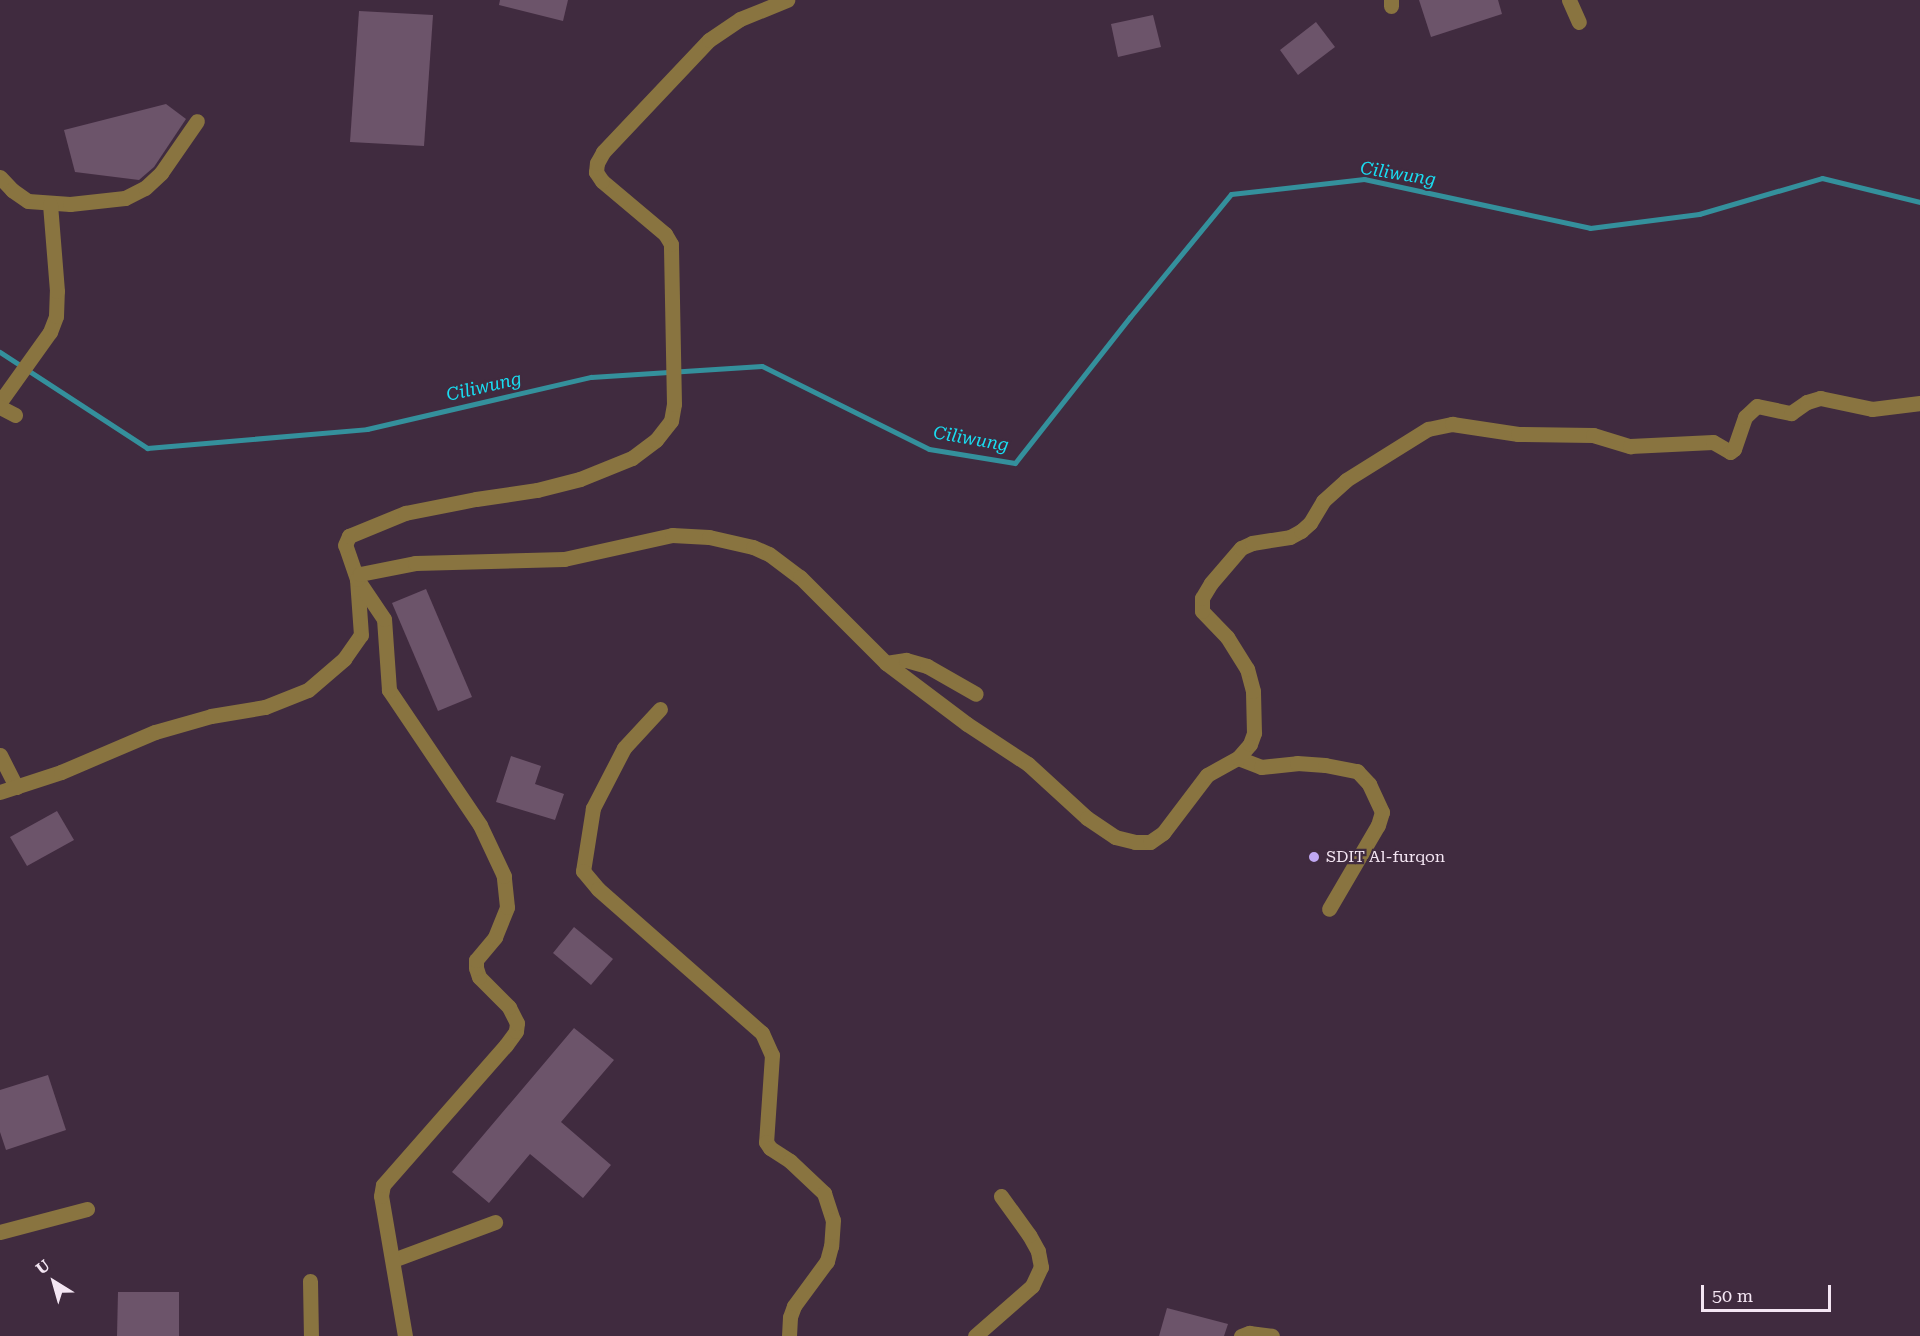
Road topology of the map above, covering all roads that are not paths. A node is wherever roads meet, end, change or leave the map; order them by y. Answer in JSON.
{"nodes":[{"id":1,"x":787,"y":0,"type":"edge"},
{"id":2,"x":1569,"y":0,"type":"edge"},
{"id":3,"x":1579,"y":22,"type":"dead end"},
{"id":4,"x":197,"y":121,"type":"dead end"},
{"id":5,"x":0,"y":177,"type":"edge"},
{"id":6,"x":50,"y":204,"type":"junction"},
{"id":7,"x":1920,"y":403,"type":"edge"},
{"id":8,"x":0,"y":404,"type":"edge"},
{"id":9,"x":15,"y":415,"type":"dead end"},
{"id":10,"x":357,"y":579,"type":"junction"},
{"id":11,"x":886,"y":663,"type":"junction"},
{"id":12,"x":976,"y":694,"type":"dead end"},
{"id":13,"x":660,"y":709,"type":"dead end"},
{"id":14,"x":0,"y":755,"type":"edge"},
{"id":15,"x":1238,"y":758,"type":"junction"},
{"id":16,"x":16,"y":787,"type":"junction"},
{"id":17,"x":0,"y":792,"type":"edge"},
{"id":18,"x":1329,"y":909,"type":"dead end"},
{"id":19,"x":1001,"y":1196,"type":"dead end"},
{"id":20,"x":87,"y":1209,"type":"dead end"},
{"id":21,"x":495,"y":1222,"type":"dead end"},
{"id":22,"x":0,"y":1232,"type":"edge"},
{"id":23,"x":393,"y":1260,"type":"junction"},
{"id":24,"x":310,"y":1281,"type":"dead end"},
{"id":25,"x":311,"y":1336,"type":"edge"},
{"id":26,"x":405,"y":1336,"type":"edge"},
{"id":27,"x":789,"y":1336,"type":"edge"},
{"id":28,"x":975,"y":1336,"type":"edge"},
{"id":29,"x":1241,"y":1336,"type":"edge"},
{"id":30,"x":1272,"y":1336,"type":"edge"}],
"edges":[{"from":1,"to":10,"type":"street"},
{"from":2,"to":3,"type":"street"},
{"from":4,"to":6,"type":"street"},
{"from":5,"to":6,"type":"street"},
{"from":6,"to":8,"type":"street"},
{"from":7,"to":15,"type":"street"},
{"from":8,"to":9,"type":"street"},
{"from":10,"to":11,"type":"street"},
{"from":10,"to":16,"type":"street"},
{"from":10,"to":23,"type":"street"},
{"from":11,"to":12,"type":"street"},
{"from":11,"to":15,"type":"street"},
{"from":13,"to":27,"type":"street"},
{"from":14,"to":16,"type":"street"},
{"from":15,"to":18,"type":"street"},
{"from":16,"to":17,"type":"street"},
{"from":19,"to":28,"type":"street"},
{"from":20,"to":22,"type":"street"},
{"from":21,"to":23,"type":"street"},
{"from":23,"to":26,"type":"street"},
{"from":24,"to":25,"type":"street"},
{"from":29,"to":30,"type":"street"}]}
